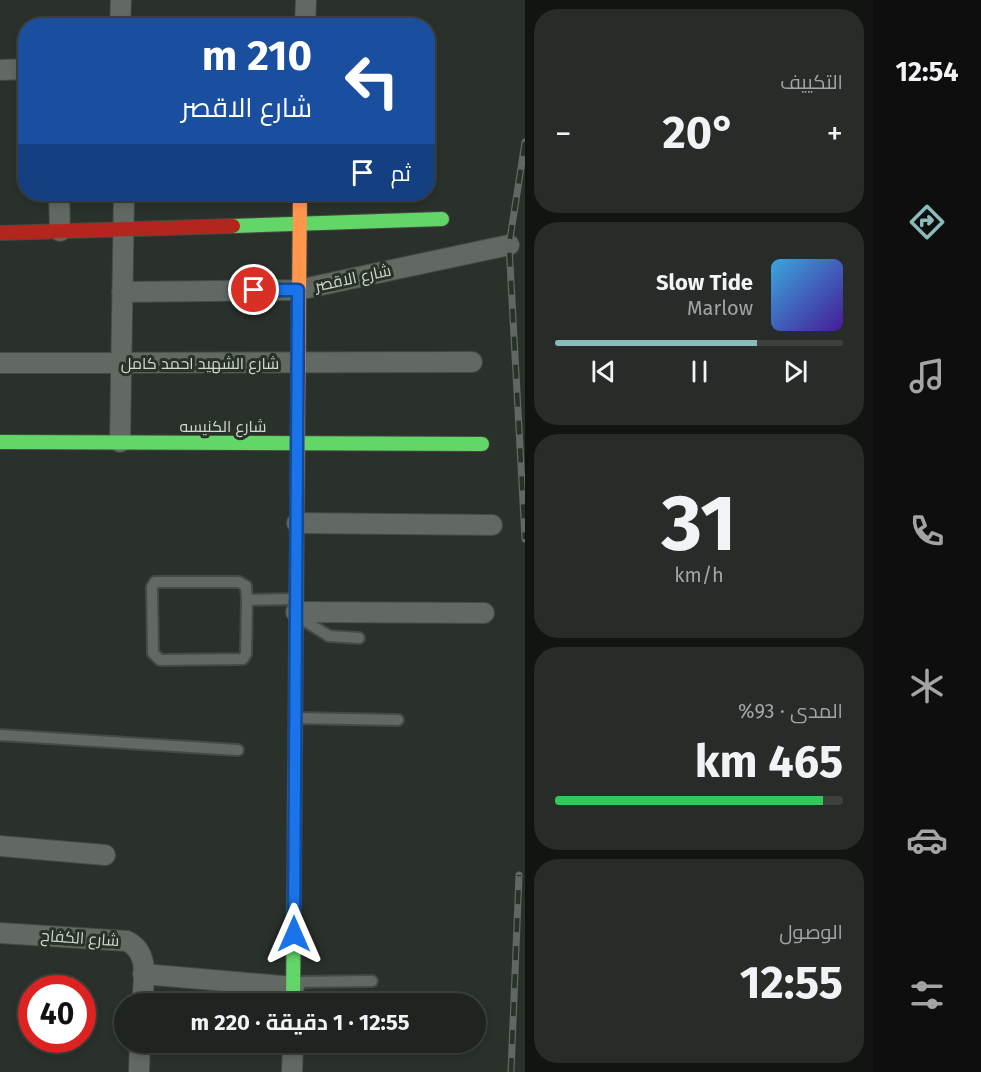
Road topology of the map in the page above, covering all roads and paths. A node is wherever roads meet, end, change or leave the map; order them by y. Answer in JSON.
{"nodes":[{"id":1,"x":122,"y":0,"type":"edge"},
{"id":2,"x":306,"y":0,"type":"edge"},
{"id":3,"x":121,"y":18,"type":"edge"},
{"id":4,"x":305,"y":18,"type":"edge"},
{"id":5,"x":18,"y":69,"type":"edge"},
{"id":6,"x":0,"y":70,"type":"edge"},
{"id":7,"x":59,"y":201,"type":"edge"},
{"id":8,"x":124,"y":201,"type":"edge"},
{"id":9,"x":300,"y":201,"type":"edge"},
{"id":10,"x":442,"y":219,"type":"dead end"},
{"id":11,"x":298,"y":224,"type":"junction"},
{"id":12,"x":123,"y":229,"type":"junction"},
{"id":13,"x":60,"y":231,"type":"junction"},
{"id":14,"x":0,"y":233,"type":"edge"},
{"id":15,"x":509,"y":245,"type":"dead end"},
{"id":16,"x":298,"y":290,"type":"junction"},
{"id":17,"x":122,"y":292,"type":"junction"},
{"id":18,"x":472,"y":362,"type":"dead end"},
{"id":19,"x":0,"y":363,"type":"edge"},
{"id":20,"x":121,"y":363,"type":"junction"},
{"id":21,"x":298,"y":363,"type":"junction"},
{"id":22,"x":0,"y":442,"type":"edge"},
{"id":23,"x":120,"y":442,"type":"junction"},
{"id":24,"x":298,"y":443,"type":"junction"},
{"id":25,"x":482,"y":444,"type":"dead end"},
{"id":26,"x":297,"y":523,"type":"junction"},
{"id":27,"x":492,"y":525,"type":"dead end"},
{"id":28,"x":247,"y":600,"type":"junction"},
{"id":29,"x":296,"y":608,"type":"junction"},
{"id":30,"x":484,"y":613,"type":"dead end"},
{"id":31,"x":359,"y":638,"type":"dead end"},
{"id":32,"x":295,"y":718,"type":"junction"},
{"id":33,"x":398,"y":720,"type":"dead end"},
{"id":34,"x":0,"y":735,"type":"edge"},
{"id":35,"x":238,"y":750,"type":"dead end"},
{"id":36,"x":0,"y":846,"type":"edge"},
{"id":37,"x":105,"y":855,"type":"dead end"},
{"id":38,"x":0,"y":933,"type":"edge"},
{"id":39,"x":143,"y":974,"type":"junction"},
{"id":40,"x":372,"y":981,"type":"dead end"},
{"id":41,"x":294,"y":991,"type":"edge"},
{"id":42,"x":142,"y":993,"type":"edge"},
{"id":43,"x":140,"y":1053,"type":"edge"},
{"id":44,"x":293,"y":1053,"type":"edge"},
{"id":45,"x":139,"y":1072,"type":"edge"},
{"id":46,"x":292,"y":1072,"type":"edge"}],
"edges":[{"from":1,"to":3,"type":"street"},
{"from":2,"to":4,"type":"street"},
{"from":5,"to":6,"type":"street"},
{"from":7,"to":13,"type":"street"},
{"from":8,"to":12,"type":"street"},
{"from":9,"to":11,"type":"street"},
{"from":10,"to":11,"type":"street"},
{"from":11,"to":12,"type":"street"},
{"from":11,"to":16,"type":"street"},
{"from":12,"to":13,"type":"street"},
{"from":12,"to":17,"type":"street"},
{"from":13,"to":14,"type":"street"},
{"from":15,"to":16,"type":"street","name":"شارع الاقصر"},
{"from":16,"to":17,"type":"street","name":"شارع الاقصر"},
{"from":16,"to":21,"type":"street"},
{"from":17,"to":20,"type":"street"},
{"from":18,"to":21,"type":"street","name":"شارع الشهيد احمد كامل"},
{"from":19,"to":20,"type":"street","name":"شارع الشهيد احمد كامل"},
{"from":20,"to":21,"type":"street","name":"شارع الشهيد احمد كامل"},
{"from":20,"to":23,"type":"street"},
{"from":21,"to":24,"type":"street"},
{"from":22,"to":23,"type":"street","name":"شارع الكنيسه"},
{"from":23,"to":24,"type":"street","name":"شارع الكنيسه"},
{"from":24,"to":25,"type":"street","name":"شارع الكنيسه"},
{"from":24,"to":26,"type":"street"},
{"from":26,"to":27,"type":"street"},
{"from":26,"to":29,"type":"street"},
{"from":28,"to":28,"type":"lane"},
{"from":28,"to":29,"type":"lane"},
{"from":29,"to":30,"type":"street"},
{"from":29,"to":31,"type":"lane"},
{"from":29,"to":32,"type":"street"},
{"from":32,"to":33,"type":"lane"},
{"from":32,"to":41,"type":"street"},
{"from":34,"to":35,"type":"lane"},
{"from":36,"to":37,"type":"street"},
{"from":38,"to":39,"type":"street","name":"شارع الكفاح"},
{"from":39,"to":41,"type":"street"},
{"from":39,"to":42,"type":"street","name":"شارع الكفاح"},
{"from":40,"to":41,"type":"lane"},
{"from":43,"to":45,"type":"street"},
{"from":44,"to":46,"type":"street"}]}
